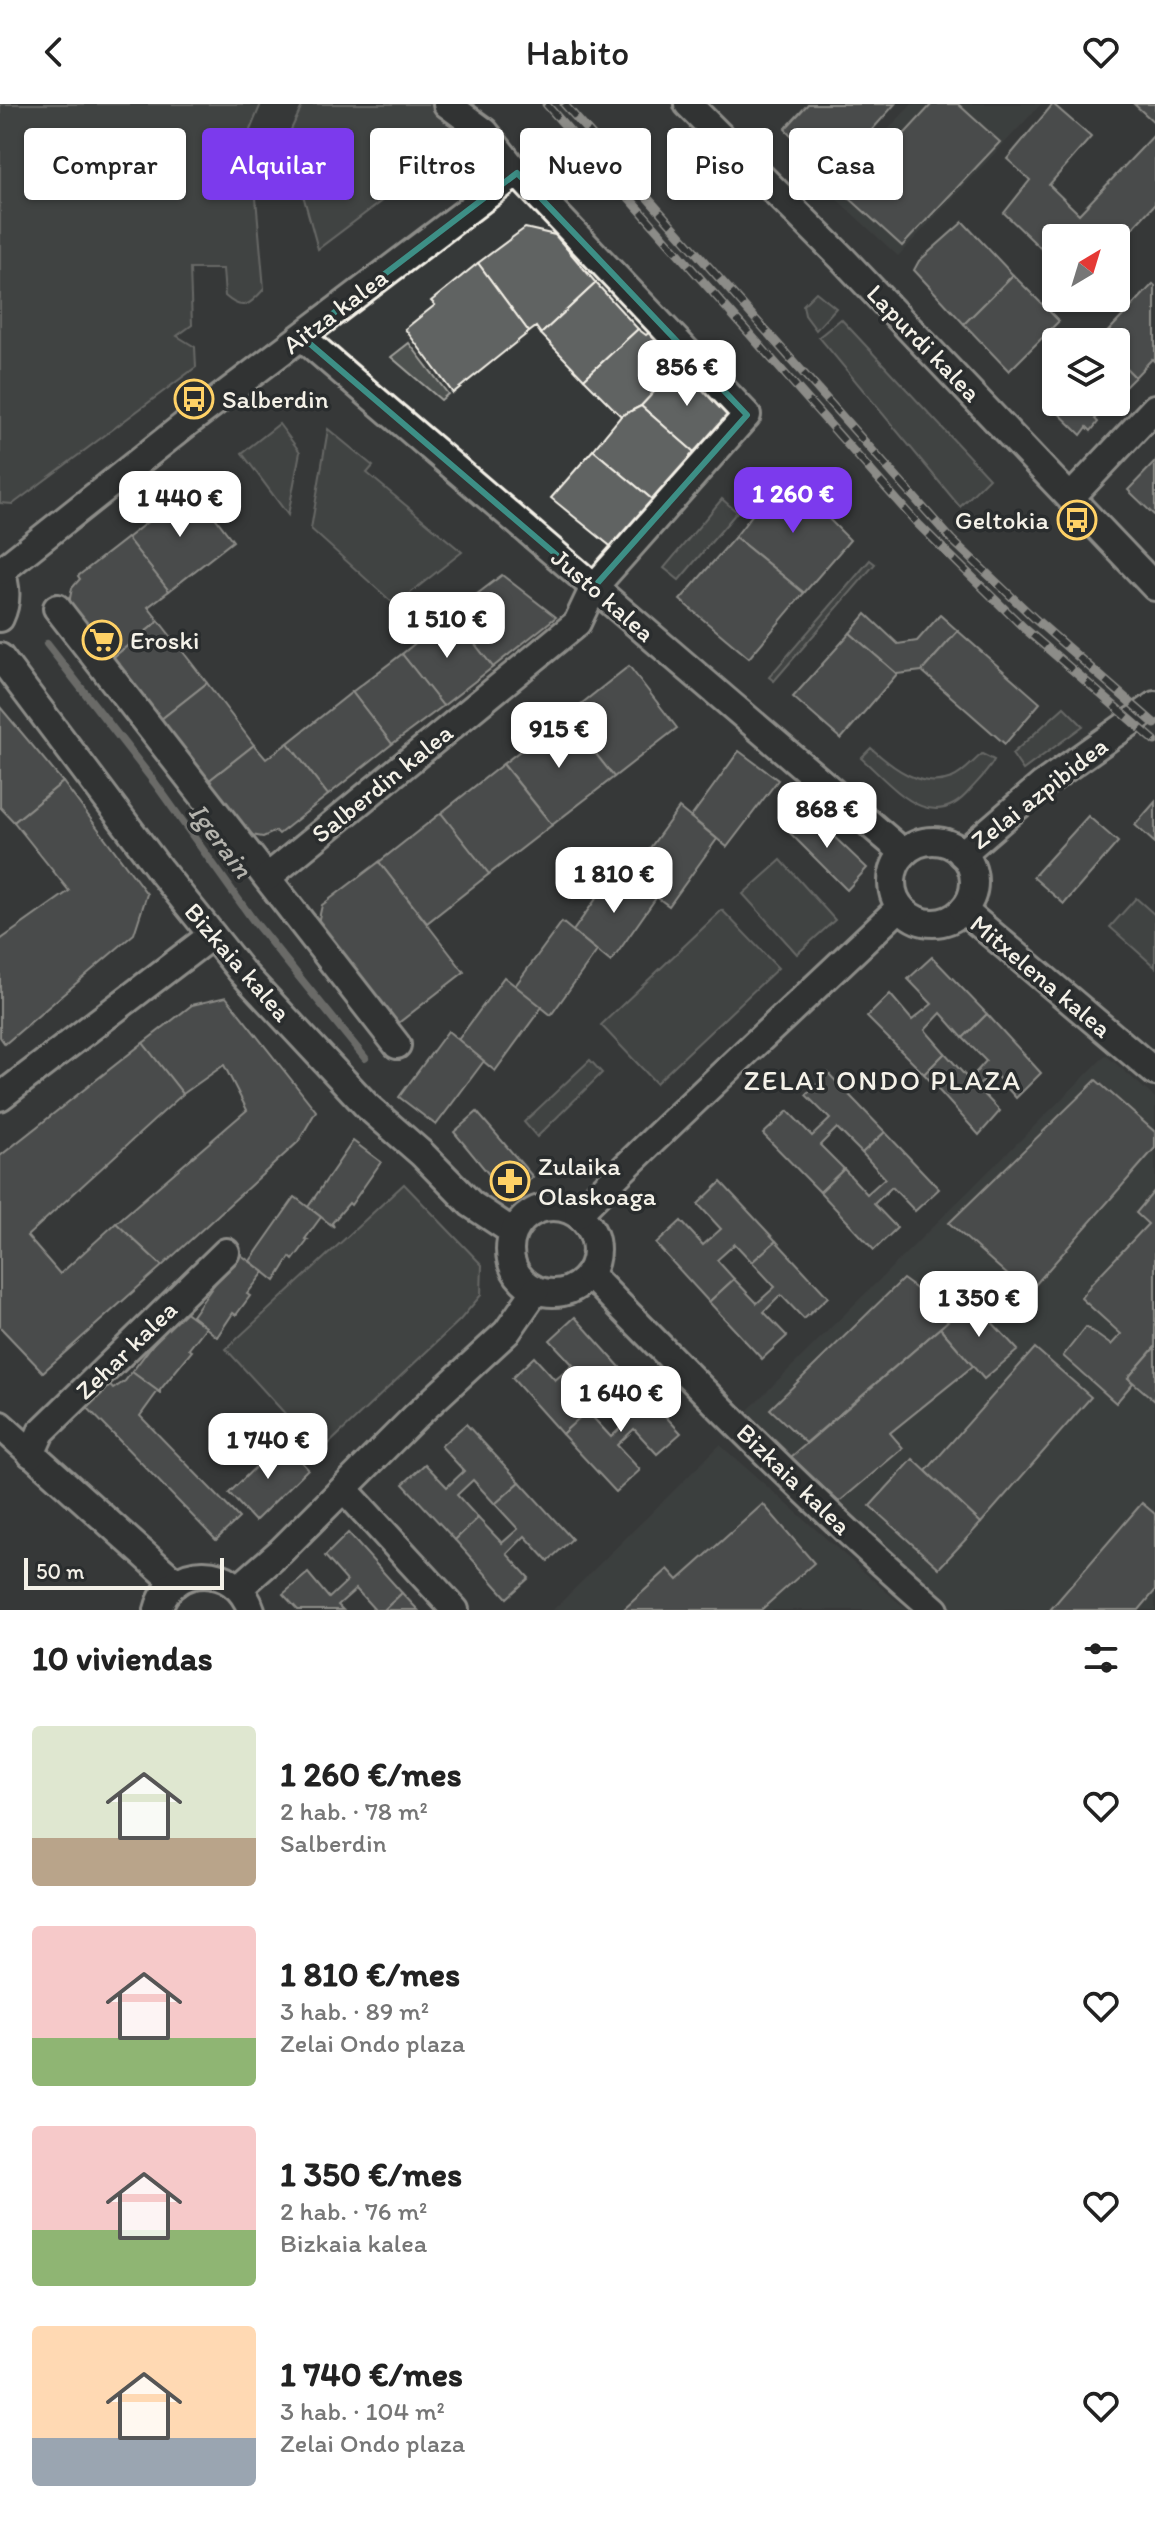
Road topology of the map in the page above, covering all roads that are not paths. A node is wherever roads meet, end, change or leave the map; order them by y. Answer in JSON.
{"nodes":[{"id":1,"x":447,"y":104,"type":"edge"},
{"id":2,"x":688,"y":104,"type":"edge"},
{"id":3,"x":517,"y":173,"type":"junction"},
{"id":4,"x":302,"y":337,"type":"junction"},
{"id":5,"x":1155,"y":408,"type":"edge"},
{"id":6,"x":1071,"y":497,"type":"junction"},
{"id":7,"x":1,"y":570,"type":"edge"},
{"id":8,"x":594,"y":587,"type":"junction"},
{"id":9,"x":1155,"y":587,"type":"edge"},
{"id":10,"x":57,"y":608,"type":"dead end"},
{"id":11,"x":0,"y":618,"type":"edge"},
{"id":12,"x":0,"y":657,"type":"edge"},
{"id":13,"x":1155,"y":705,"type":"edge"},
{"id":14,"x":904,"y":853,"type":"junction"},
{"id":15,"x":962,"y":854,"type":"junction"},
{"id":16,"x":268,"y":877,"type":"junction"},
{"id":17,"x":900,"y":907,"type":"junction"},
{"id":18,"x":963,"y":910,"type":"junction"},
{"id":19,"x":212,"y":935,"type":"junction"},
{"id":20,"x":397,"y":1045,"type":"dead end"},
{"id":21,"x":1155,"y":1072,"type":"edge"},
{"id":22,"x":0,"y":1097,"type":"edge"},
{"id":23,"x":578,"y":1214,"type":"junction"},
{"id":24,"x":513,"y":1232,"type":"junction"},
{"id":25,"x":226,"y":1252,"type":"dead end"},
{"id":26,"x":589,"y":1274,"type":"junction"},
{"id":27,"x":536,"y":1290,"type":"junction"},
{"id":28,"x":0,"y":1425,"type":"edge"},
{"id":29,"x":31,"y":1454,"type":"junction"},
{"id":30,"x":344,"y":1489,"type":"junction"},
{"id":31,"x":176,"y":1583,"type":"junction"},
{"id":32,"x":245,"y":1599,"type":"edge"},
{"id":33,"x":158,"y":1610,"type":"edge"},
{"id":34,"x":455,"y":1610,"type":"edge"},
{"id":35,"x":935,"y":1610,"type":"edge"}],
"edges":[{"from":1,"to":3,"type":"street"},
{"from":2,"to":6,"type":"street","name":"Lapurdi kalea"},
{"from":3,"to":4,"type":"street","name":"Aitza kalea"},
{"from":3,"to":8,"type":"street"},
{"from":4,"to":7,"type":"street","name":"Aitza kalea"},
{"from":4,"to":8,"type":"street","name":"Justo kalea"},
{"from":5,"to":6,"type":"street"},
{"from":6,"to":9,"type":"street","name":"Lapurdi kalea"},
{"from":7,"to":11,"type":"street"},
{"from":8,"to":14,"type":"street","name":"Justo kalea"},
{"from":8,"to":16,"type":"street","name":"Salberdin kalea"},
{"from":10,"to":16,"type":"street"},
{"from":12,"to":19,"type":"street","name":"Bizkaia kalea"},
{"from":13,"to":15,"type":"street","name":"Zelai azpibidea"},
{"from":14,"to":15,"type":"street"},
{"from":14,"to":17,"type":"street"},
{"from":15,"to":18,"type":"street"},
{"from":16,"to":20,"type":"street"},
{"from":17,"to":18,"type":"street"},
{"from":17,"to":23,"type":"street"},
{"from":18,"to":21,"type":"street","name":"Mitxelena kalea"},
{"from":19,"to":22,"type":"street"},
{"from":19,"to":24,"type":"street","name":"Bizkaia kalea"},
{"from":23,"to":24,"type":"street"},
{"from":23,"to":26,"type":"street"},
{"from":24,"to":27,"type":"street"},
{"from":25,"to":29,"type":"street","name":"Zehar kalea"},
{"from":26,"to":27,"type":"street"},
{"from":26,"to":35,"type":"street","name":"Bizkaia kalea"},
{"from":27,"to":30,"type":"street"},
{"from":28,"to":29,"type":"street"},
{"from":29,"to":31,"type":"street"},
{"from":30,"to":32,"type":"street"},
{"from":30,"to":34,"type":"street"},
{"from":31,"to":32,"type":"street"},
{"from":31,"to":33,"type":"street"}]}
